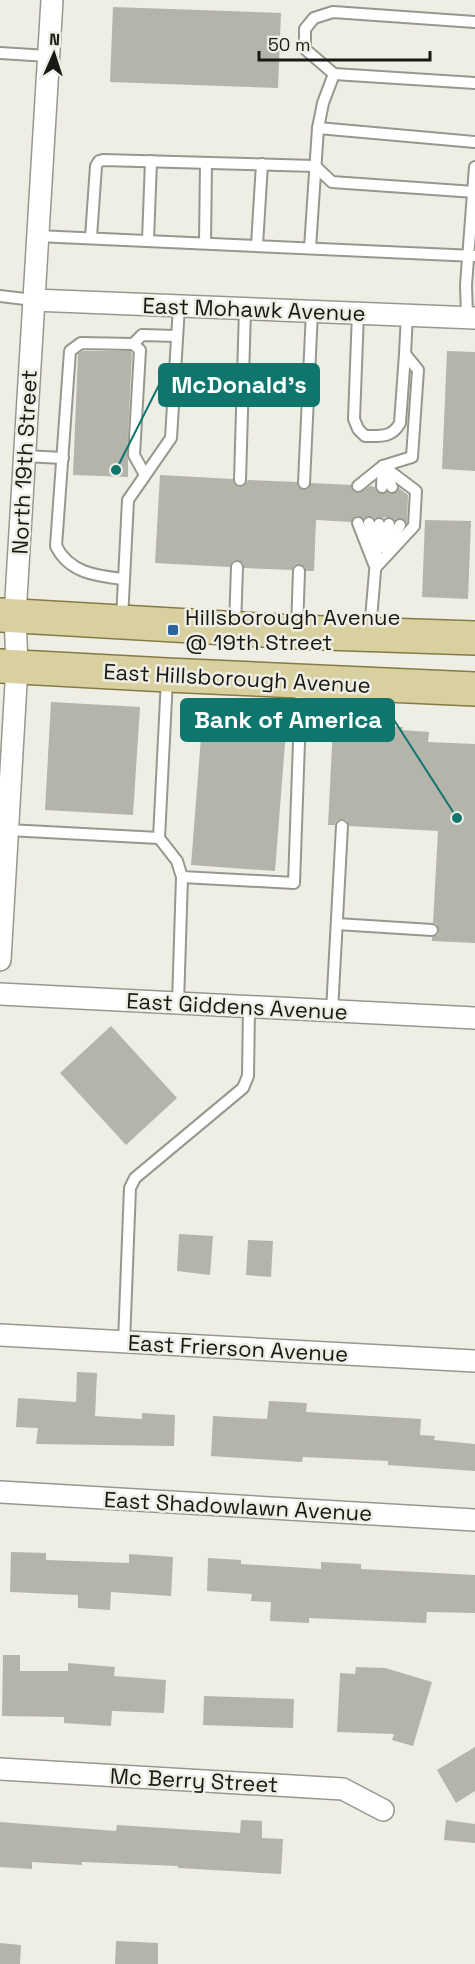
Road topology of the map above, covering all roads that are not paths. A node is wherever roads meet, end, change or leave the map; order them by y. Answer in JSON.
{"nodes":[{"id":1,"x":52,"y":0,"type":"edge"},
{"id":2,"x":475,"y":22,"type":"edge"},
{"id":3,"x":0,"y":53,"type":"edge"},
{"id":4,"x":48,"y":56,"type":"junction"},
{"id":5,"x":334,"y":74,"type":"junction"},
{"id":6,"x":475,"y":83,"type":"edge"},
{"id":7,"x":318,"y":128,"type":"junction"},
{"id":8,"x":475,"y":142,"type":"edge"},
{"id":9,"x":151,"y":161,"type":"junction"},
{"id":10,"x":206,"y":163,"type":"junction"},
{"id":11,"x":262,"y":164,"type":"junction"},
{"id":12,"x":315,"y":166,"type":"junction"},
{"id":13,"x":475,"y":167,"type":"edge"},
{"id":14,"x":474,"y":191,"type":"edge"},
{"id":15,"x":37,"y":236,"type":"junction"},
{"id":16,"x":91,"y":237,"type":"junction"},
{"id":17,"x":148,"y":240,"type":"junction"},
{"id":18,"x":205,"y":243,"type":"junction"},
{"id":19,"x":257,"y":245,"type":"junction"},
{"id":20,"x":310,"y":248,"type":"junction"},
{"id":21,"x":472,"y":256,"type":"edge"},
{"id":22,"x":0,"y":296,"type":"edge"},
{"id":23,"x":33,"y":300,"type":"junction"},
{"id":24,"x":179,"y":306,"type":"junction"},
{"id":25,"x":245,"y":309,"type":"junction"},
{"id":26,"x":312,"y":311,"type":"junction"},
{"id":27,"x":358,"y":313,"type":"junction"},
{"id":28,"x":407,"y":315,"type":"junction"},
{"id":29,"x":471,"y":318,"type":"edge"},
{"id":30,"x":177,"y":336,"type":"junction"},
{"id":31,"x":133,"y":344,"type":"junction"},
{"id":32,"x":405,"y":354,"type":"junction"},
{"id":33,"x":24,"y":456,"type":"junction"},
{"id":34,"x":63,"y":458,"type":"junction"},
{"id":35,"x":383,"y":466,"type":"junction"},
{"id":36,"x":145,"y":475,"type":"junction"},
{"id":37,"x":240,"y":480,"type":"dead end"},
{"id":38,"x":304,"y":483,"type":"dead end"},
{"id":39,"x":358,"y":486,"type":"dead end"},
{"id":40,"x":237,"y":567,"type":"dead end"},
{"id":41,"x":376,"y":567,"type":"junction"},
{"id":42,"x":299,"y":571,"type":"dead end"},
{"id":43,"x":123,"y":579,"type":"junction"},
{"id":44,"x":8,"y":615,"type":"edge"},
{"id":45,"x":122,"y":622,"type":"junction"},
{"id":46,"x":235,"y":629,"type":"junction"},
{"id":47,"x":296,"y":632,"type":"junction"},
{"id":48,"x":370,"y":634,"type":"junction"},
{"id":49,"x":475,"y":638,"type":"edge"},
{"id":50,"x":8,"y":666,"type":"edge"},
{"id":51,"x":167,"y":675,"type":"junction"},
{"id":52,"x":301,"y":681,"type":"junction"},
{"id":53,"x":347,"y":683,"type":"junction"},
{"id":54,"x":475,"y":689,"type":"edge"},
{"id":55,"x":345,"y":727,"type":"dead end"},
{"id":56,"x":342,"y":826,"type":"dead end"},
{"id":57,"x":8,"y":830,"type":"junction"},
{"id":58,"x":159,"y":838,"type":"junction"},
{"id":59,"x":3,"y":851,"type":"edge"},
{"id":60,"x":182,"y":878,"type":"junction"},
{"id":61,"x":337,"y":924,"type":"junction"},
{"id":62,"x":432,"y":930,"type":"dead end"},
{"id":63,"x":0,"y":960,"type":"edge"},
{"id":64,"x":0,"y":994,"type":"edge"},
{"id":65,"x":178,"y":1003,"type":"junction"},
{"id":66,"x":249,"y":1007,"type":"junction"},
{"id":67,"x":332,"y":1011,"type":"junction"},
{"id":68,"x":475,"y":1018,"type":"edge"},
{"id":69,"x":0,"y":1335,"type":"edge"},
{"id":70,"x":124,"y":1342,"type":"junction"},
{"id":71,"x":475,"y":1361,"type":"edge"},
{"id":72,"x":0,"y":1492,"type":"edge"},
{"id":73,"x":475,"y":1520,"type":"edge"},
{"id":74,"x":0,"y":1769,"type":"edge"},
{"id":75,"x":383,"y":1810,"type":"dead end"}],
"edges":[{"from":1,"to":4,"type":"street","name":"North 19th Street"},
{"from":2,"to":5,"type":"lane"},
{"from":3,"to":4,"type":"lane"},
{"from":4,"to":15,"type":"street","name":"North 19th Street"},
{"from":5,"to":6,"type":"lane"},
{"from":5,"to":7,"type":"lane"},
{"from":7,"to":8,"type":"lane"},
{"from":7,"to":12,"type":"lane"},
{"from":9,"to":10,"type":"lane"},
{"from":9,"to":16,"type":"lane"},
{"from":9,"to":17,"type":"lane"},
{"from":10,"to":11,"type":"lane"},
{"from":10,"to":18,"type":"lane"},
{"from":11,"to":12,"type":"lane"},
{"from":11,"to":19,"type":"lane"},
{"from":12,"to":14,"type":"lane"},
{"from":12,"to":20,"type":"lane"},
{"from":13,"to":14,"type":"lane"},
{"from":14,"to":21,"type":"lane"},
{"from":15,"to":16,"type":"lane"},
{"from":15,"to":23,"type":"street","name":"North 19th Street"},
{"from":16,"to":17,"type":"lane"},
{"from":17,"to":18,"type":"lane"},
{"from":18,"to":19,"type":"lane"},
{"from":19,"to":20,"type":"lane"},
{"from":20,"to":21,"type":"lane"},
{"from":21,"to":29,"type":"lane"},
{"from":22,"to":23,"type":"lane"},
{"from":23,"to":24,"type":"street","name":"East Mohawk Avenue"},
{"from":23,"to":33,"type":"street","name":"North 19th Street"},
{"from":24,"to":25,"type":"street","name":"East Mohawk Avenue"},
{"from":24,"to":30,"type":"lane"},
{"from":25,"to":26,"type":"street","name":"East Mohawk Avenue"},
{"from":25,"to":37,"type":"lane"},
{"from":26,"to":27,"type":"street","name":"East Mohawk Avenue"},
{"from":26,"to":38,"type":"lane"},
{"from":27,"to":28,"type":"street","name":"East Mohawk Avenue"},
{"from":27,"to":32,"type":"lane"},
{"from":28,"to":29,"type":"street","name":"East Mohawk Avenue"},
{"from":28,"to":32,"type":"lane"},
{"from":30,"to":31,"type":"lane"},
{"from":30,"to":36,"type":"lane"},
{"from":31,"to":34,"type":"lane"},
{"from":31,"to":36,"type":"lane"},
{"from":32,"to":35,"type":"lane"},
{"from":33,"to":34,"type":"lane"},
{"from":33,"to":44,"type":"street","name":"North 19th Street"},
{"from":34,"to":43,"type":"lane"},
{"from":35,"to":35,"type":"lane"},
{"from":35,"to":39,"type":"lane"},
{"from":35,"to":41,"type":"lane"},
{"from":36,"to":43,"type":"lane"},
{"from":40,"to":46,"type":"lane"},
{"from":41,"to":41,"type":"lane"},
{"from":41,"to":48,"type":"lane"},
{"from":42,"to":47,"type":"lane"},
{"from":43,"to":45,"type":"lane"},
{"from":44,"to":45,"type":"main road"},
{"from":44,"to":50,"type":"street","name":"North 19th Street"},
{"from":45,"to":46,"type":"main road"},
{"from":46,"to":47,"type":"main road"},
{"from":47,"to":48,"type":"main road"},
{"from":48,"to":49,"type":"main road"},
{"from":50,"to":51,"type":"main road","name":"East Hillsborough Avenue"},
{"from":50,"to":57,"type":"street","name":"North 19th Street"},
{"from":51,"to":52,"type":"main road","name":"East Hillsborough Avenue"},
{"from":51,"to":58,"type":"lane"},
{"from":52,"to":53,"type":"main road","name":"East Hillsborough Avenue"},
{"from":52,"to":60,"type":"lane"},
{"from":53,"to":54,"type":"main road","name":"East Hillsborough Avenue"},
{"from":53,"to":55,"type":"lane"},
{"from":56,"to":61,"type":"lane"},
{"from":57,"to":58,"type":"lane"},
{"from":57,"to":59,"type":"street","name":"North 19th Street"},
{"from":58,"to":60,"type":"lane"},
{"from":59,"to":63,"type":"street","name":"North 19th Street"},
{"from":60,"to":65,"type":"lane"},
{"from":61,"to":62,"type":"lane"},
{"from":61,"to":67,"type":"lane"},
{"from":64,"to":65,"type":"street","name":"East Giddens Avenue"},
{"from":65,"to":66,"type":"street","name":"East Giddens Avenue"},
{"from":66,"to":67,"type":"street","name":"East Giddens Avenue"},
{"from":66,"to":70,"type":"lane"},
{"from":67,"to":68,"type":"street","name":"East Giddens Avenue"},
{"from":69,"to":70,"type":"street","name":"East Frierson Avenue"},
{"from":70,"to":71,"type":"street","name":"East Frierson Avenue"},
{"from":72,"to":73,"type":"street","name":"East Shadowlawn Avenue"},
{"from":74,"to":75,"type":"street","name":"Mc Berry Street"}]}
